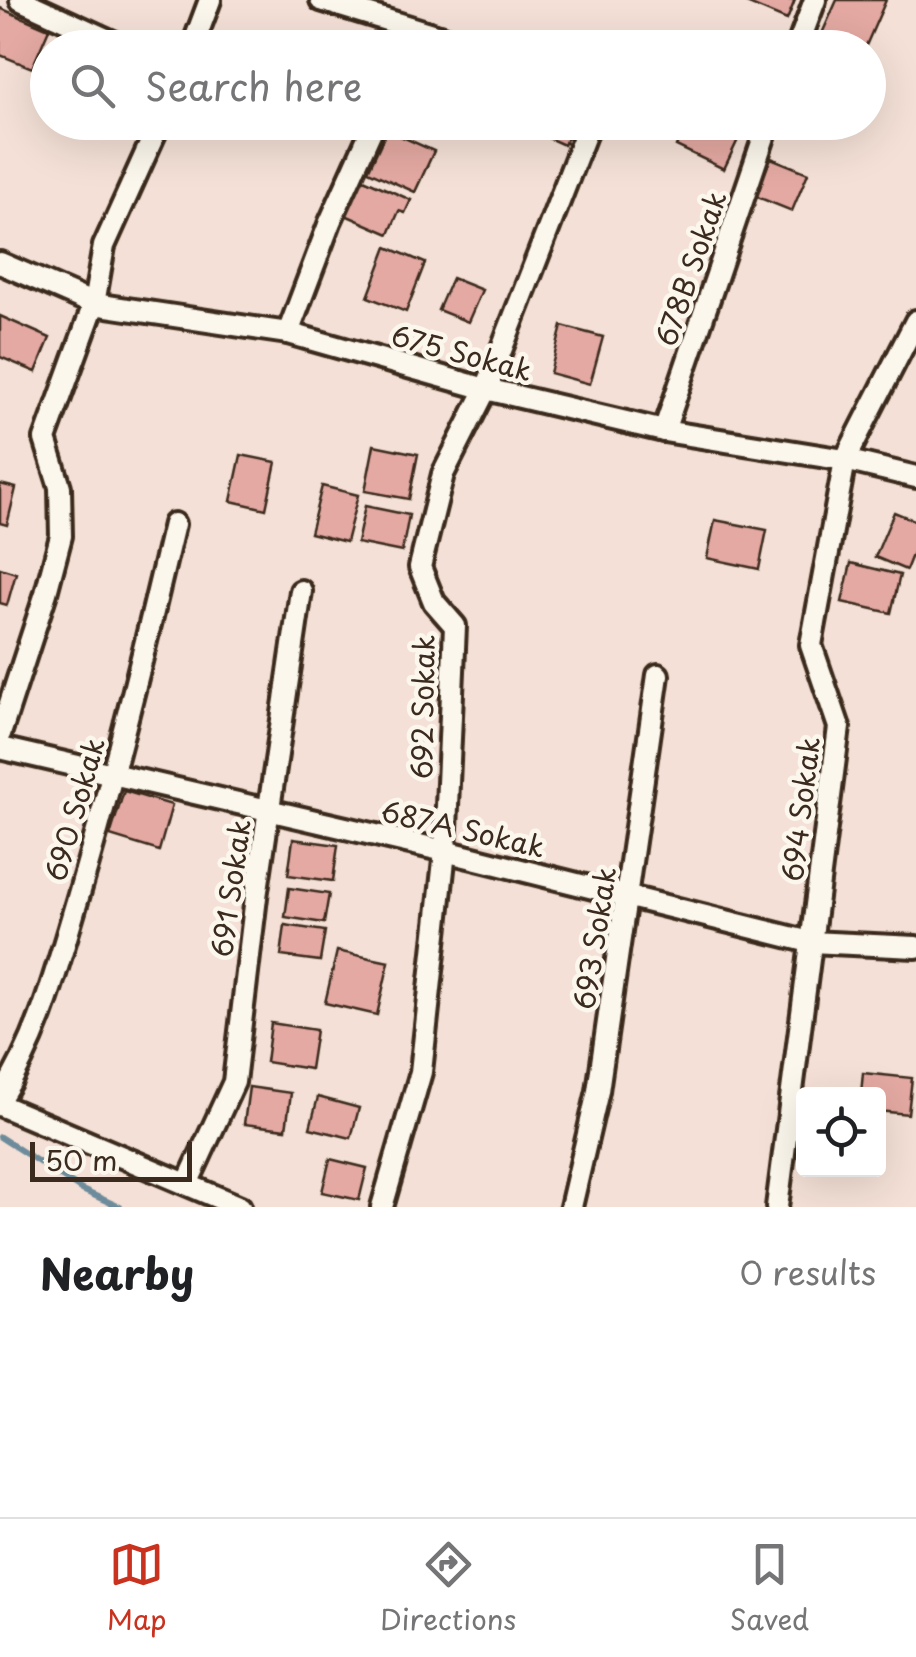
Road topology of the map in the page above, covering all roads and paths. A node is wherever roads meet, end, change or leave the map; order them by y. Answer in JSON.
{"nodes":[{"id":1,"x":21,"y":0,"type":"edge"},
{"id":2,"x":210,"y":0,"type":"edge"},
{"id":3,"x":321,"y":0,"type":"edge"},
{"id":4,"x":816,"y":0,"type":"edge"},
{"id":5,"x":87,"y":30,"type":"edge"},
{"id":6,"x":199,"y":30,"type":"edge"},
{"id":7,"x":393,"y":30,"type":"edge"},
{"id":8,"x":804,"y":30,"type":"edge"},
{"id":9,"x":152,"y":140,"type":"edge"},
{"id":10,"x":367,"y":140,"type":"edge"},
{"id":11,"x":583,"y":140,"type":"edge"},
{"id":12,"x":763,"y":140,"type":"edge"},
{"id":13,"x":0,"y":263,"type":"edge"},
{"id":14,"x":94,"y":304,"type":"junction"},
{"id":15,"x":916,"y":321,"type":"edge"},
{"id":16,"x":288,"y":333,"type":"junction"},
{"id":17,"x":486,"y":389,"type":"junction"},
{"id":18,"x":664,"y":431,"type":"junction"},
{"id":19,"x":845,"y":460,"type":"junction"},
{"id":20,"x":916,"y":477,"type":"edge"},
{"id":21,"x":174,"y":524,"type":"dead end"},
{"id":22,"x":301,"y":591,"type":"dead end"},
{"id":23,"x":658,"y":675,"type":"dead end"},
{"id":24,"x":6,"y":701,"type":"edge"},
{"id":25,"x":0,"y":734,"type":"edge"},
{"id":26,"x":0,"y":748,"type":"edge"},
{"id":27,"x":115,"y":775,"type":"junction"},
{"id":28,"x":268,"y":812,"type":"junction"},
{"id":29,"x":445,"y":850,"type":"junction"},
{"id":30,"x":628,"y":896,"type":"junction"},
{"id":31,"x":810,"y":942,"type":"junction"},
{"id":32,"x":916,"y":947,"type":"edge"},
{"id":33,"x":0,"y":1102,"type":"edge"},
{"id":34,"x":187,"y":1184,"type":"junction"},
{"id":35,"x":240,"y":1207,"type":"edge"},
{"id":36,"x":382,"y":1207,"type":"edge"},
{"id":37,"x":570,"y":1207,"type":"edge"},
{"id":38,"x":777,"y":1207,"type":"edge"}],
"edges":[{"from":1,"to":5,"type":"street"},
{"from":2,"to":6,"type":"street"},
{"from":3,"to":7,"type":"street"},
{"from":4,"to":8,"type":"street"},
{"from":9,"to":14,"type":"street"},
{"from":10,"to":16,"type":"street"},
{"from":11,"to":17,"type":"street","name":"692 Sokak"},
{"from":12,"to":18,"type":"street","name":"678B Sokak"},
{"from":13,"to":14,"type":"street","name":"675 Sokak"},
{"from":14,"to":16,"type":"street","name":"675 Sokak"},
{"from":14,"to":24,"type":"street"},
{"from":15,"to":19,"type":"street","name":"694 Sokak"},
{"from":16,"to":17,"type":"street","name":"675 Sokak"},
{"from":17,"to":18,"type":"street","name":"675 Sokak"},
{"from":17,"to":29,"type":"street","name":"692 Sokak"},
{"from":18,"to":19,"type":"street","name":"675 Sokak"},
{"from":19,"to":20,"type":"street","name":"675 Sokak"},
{"from":19,"to":31,"type":"street","name":"694 Sokak"},
{"from":21,"to":27,"type":"street","name":"690 Sokak"},
{"from":22,"to":28,"type":"street","name":"691 Sokak"},
{"from":23,"to":30,"type":"street","name":"693 Sokak"},
{"from":24,"to":25,"type":"street"},
{"from":26,"to":27,"type":"street","name":"687A Sokak"},
{"from":27,"to":28,"type":"street","name":"687A Sokak"},
{"from":27,"to":33,"type":"street","name":"690 Sokak"},
{"from":28,"to":29,"type":"street","name":"687A Sokak"},
{"from":28,"to":34,"type":"street","name":"691 Sokak"},
{"from":29,"to":30,"type":"street","name":"687A Sokak"},
{"from":29,"to":36,"type":"street","name":"692 Sokak"},
{"from":30,"to":31,"type":"street","name":"687A Sokak"},
{"from":30,"to":37,"type":"street","name":"693 Sokak"},
{"from":31,"to":32,"type":"street","name":"687A Sokak"},
{"from":31,"to":38,"type":"street","name":"694 Sokak"},
{"from":33,"to":34,"type":"street"},
{"from":34,"to":35,"type":"street"}]}
